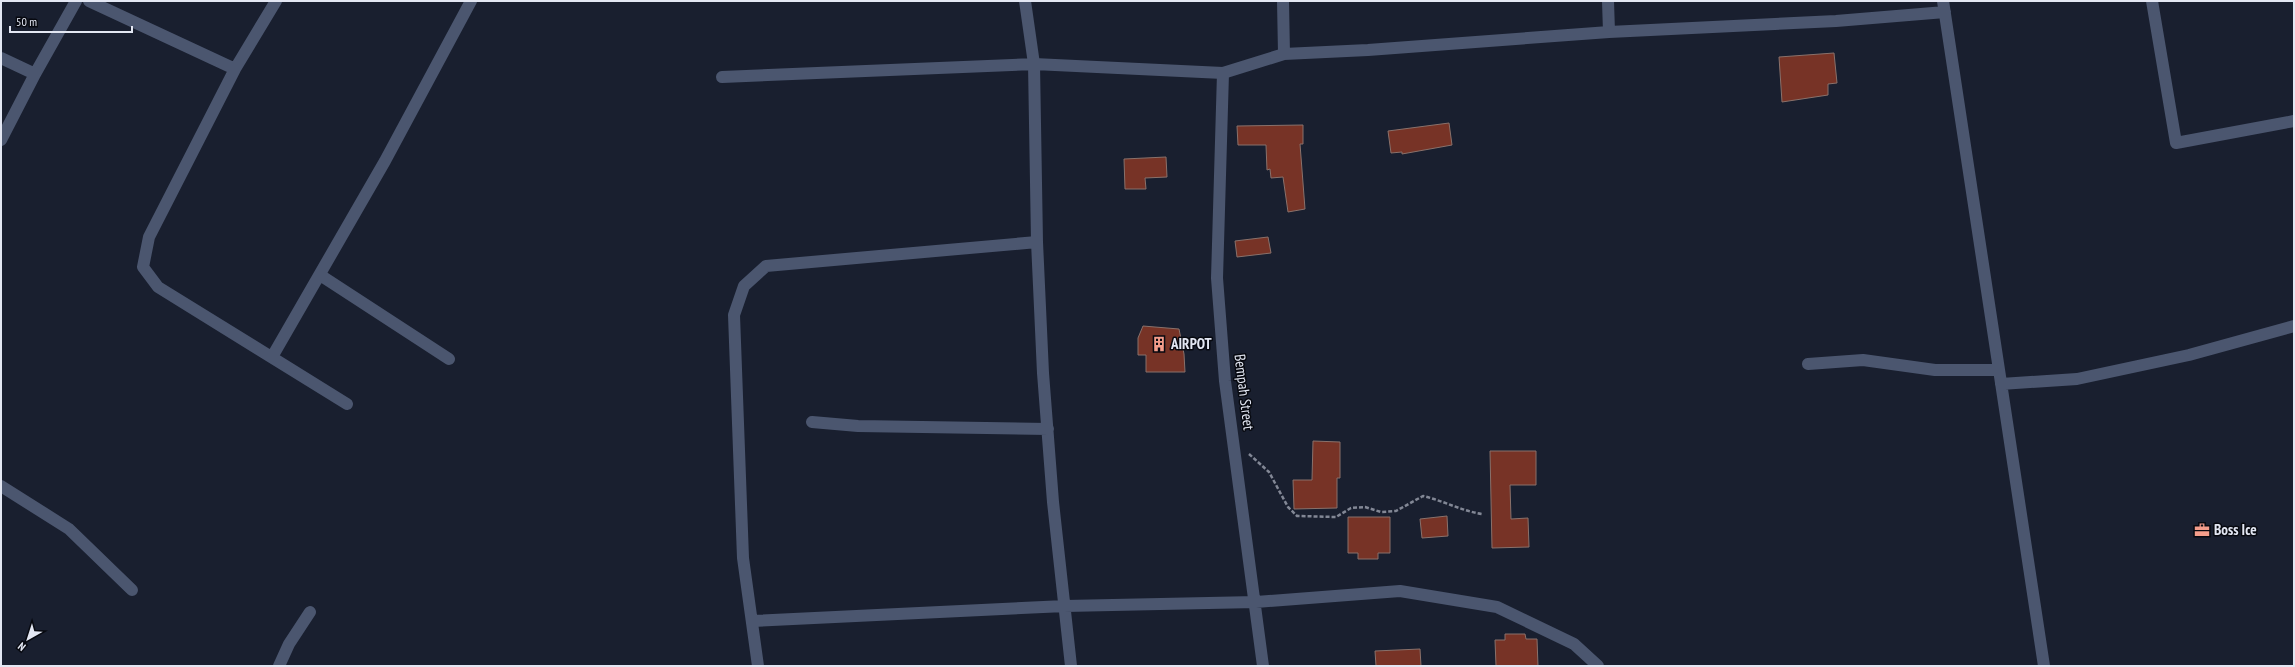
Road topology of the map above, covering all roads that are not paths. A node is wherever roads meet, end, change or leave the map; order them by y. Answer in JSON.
{"nodes":[{"id":1,"x":76,"y":1,"type":"edge"},
{"id":2,"x":90,"y":1,"type":"edge"},
{"id":3,"x":276,"y":1,"type":"edge"},
{"id":4,"x":472,"y":1,"type":"edge"},
{"id":5,"x":1025,"y":1,"type":"edge"},
{"id":6,"x":1283,"y":1,"type":"edge"},
{"id":7,"x":1608,"y":1,"type":"edge"},
{"id":8,"x":2152,"y":1,"type":"edge"},
{"id":9,"x":1944,"y":6,"type":"edge"},
{"id":10,"x":1609,"y":32,"type":"junction"},
{"id":11,"x":1284,"y":54,"type":"junction"},
{"id":12,"x":1,"y":58,"type":"edge"},
{"id":13,"x":1034,"y":64,"type":"junction"},
{"id":14,"x":235,"y":69,"type":"junction"},
{"id":15,"x":1223,"y":73,"type":"junction"},
{"id":16,"x":34,"y":74,"type":"junction"},
{"id":17,"x":722,"y":77,"type":"dead end"},
{"id":18,"x":2294,"y":121,"type":"edge"},
{"id":19,"x":1,"y":140,"type":"edge"},
{"id":20,"x":1037,"y":242,"type":"junction"},
{"id":21,"x":320,"y":275,"type":"junction"},
{"id":22,"x":2294,"y":326,"type":"edge"},
{"id":23,"x":272,"y":357,"type":"junction"},
{"id":24,"x":449,"y":359,"type":"dead end"},
{"id":25,"x":1808,"y":364,"type":"dead end"},
{"id":26,"x":1999,"y":370,"type":"junction"},
{"id":27,"x":2001,"y":384,"type":"junction"},
{"id":28,"x":348,"y":404,"type":"dead end"},
{"id":29,"x":812,"y":422,"type":"dead end"},
{"id":30,"x":1048,"y":430,"type":"junction"},
{"id":31,"x":1,"y":486,"type":"edge"},
{"id":32,"x":132,"y":590,"type":"dead end"},
{"id":33,"x":1256,"y":602,"type":"junction"},
{"id":34,"x":1065,"y":606,"type":"junction"},
{"id":35,"x":310,"y":612,"type":"dead end"},
{"id":36,"x":752,"y":621,"type":"junction"},
{"id":37,"x":279,"y":666,"type":"edge"},
{"id":38,"x":758,"y":666,"type":"edge"},
{"id":39,"x":1072,"y":666,"type":"edge"},
{"id":40,"x":1263,"y":666,"type":"edge"},
{"id":41,"x":1598,"y":666,"type":"edge"},
{"id":42,"x":2044,"y":666,"type":"edge"}],
"edges":[{"from":1,"to":16,"type":"street"},
{"from":2,"to":14,"type":"street"},
{"from":3,"to":14,"type":"street"},
{"from":4,"to":21,"type":"street"},
{"from":5,"to":13,"type":"street"},
{"from":6,"to":11,"type":"street"},
{"from":7,"to":10,"type":"street"},
{"from":8,"to":18,"type":"street"},
{"from":9,"to":10,"type":"street"},
{"from":9,"to":26,"type":"street"},
{"from":10,"to":11,"type":"street"},
{"from":11,"to":15,"type":"street"},
{"from":12,"to":16,"type":"street"},
{"from":13,"to":15,"type":"street"},
{"from":13,"to":17,"type":"street"},
{"from":13,"to":20,"type":"street"},
{"from":14,"to":23,"type":"street"},
{"from":15,"to":33,"type":"street","name":"Bempah Street"},
{"from":16,"to":19,"type":"street"},
{"from":20,"to":30,"type":"street"},
{"from":20,"to":36,"type":"street"},
{"from":21,"to":23,"type":"street"},
{"from":21,"to":24,"type":"street"},
{"from":22,"to":27,"type":"street"},
{"from":23,"to":28,"type":"street"},
{"from":25,"to":26,"type":"street"},
{"from":26,"to":27,"type":"street"},
{"from":27,"to":42,"type":"street"},
{"from":29,"to":30,"type":"street"},
{"from":30,"to":34,"type":"street"},
{"from":31,"to":32,"type":"street"},
{"from":33,"to":34,"type":"street"},
{"from":33,"to":40,"type":"street","name":"Bempah Street"},
{"from":33,"to":41,"type":"street"},
{"from":34,"to":36,"type":"street"},
{"from":34,"to":39,"type":"street"},
{"from":35,"to":37,"type":"street"},
{"from":36,"to":38,"type":"street"}]}
